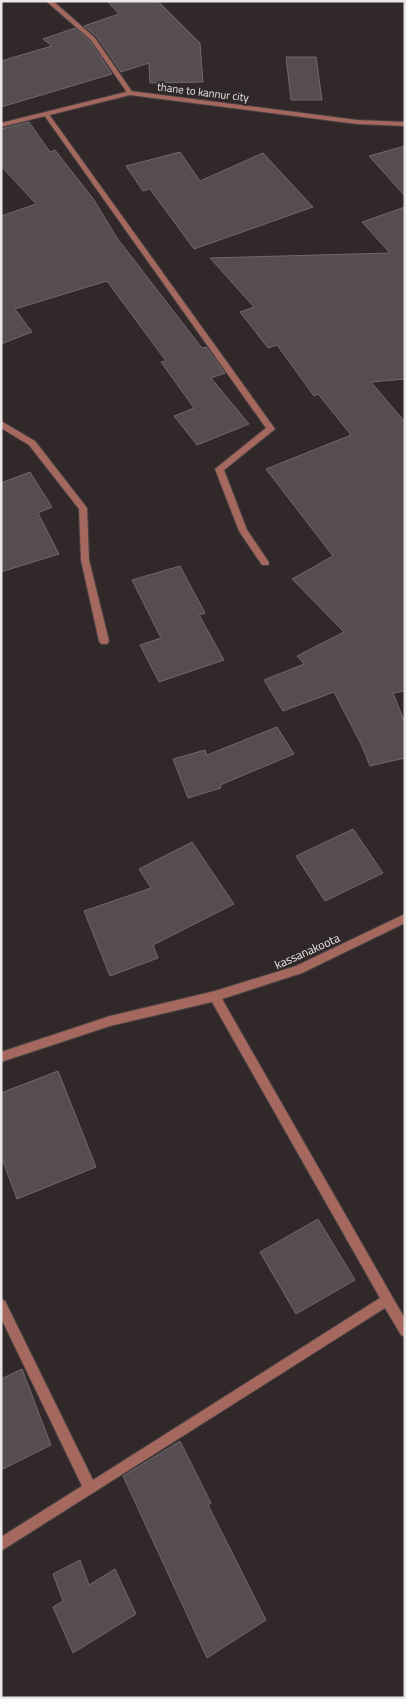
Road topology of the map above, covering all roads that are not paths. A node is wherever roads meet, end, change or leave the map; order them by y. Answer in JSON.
{"nodes":[{"id":1,"x":49,"y":1,"type":"edge"},
{"id":2,"x":130,"y":93,"type":"junction"},
{"id":3,"x":46,"y":114,"type":"junction"},
{"id":4,"x":405,"y":124,"type":"edge"},
{"id":5,"x":1,"y":125,"type":"edge"},
{"id":6,"x":1,"y":424,"type":"edge"},
{"id":7,"x":265,"y":563,"type":"dead end"},
{"id":8,"x":104,"y":641,"type":"dead end"},
{"id":9,"x":405,"y":918,"type":"edge"},
{"id":10,"x":215,"y":996,"type":"junction"},
{"id":11,"x":1,"y":1057,"type":"edge"},
{"id":12,"x":387,"y":1300,"type":"junction"},
{"id":13,"x":1,"y":1305,"type":"edge"},
{"id":14,"x":405,"y":1331,"type":"edge"},
{"id":15,"x":90,"y":1488,"type":"junction"},
{"id":16,"x":1,"y":1545,"type":"edge"}],
"edges":[{"from":1,"to":2,"type":"street"},
{"from":2,"to":3,"type":"street","name":"thane to kannur city"},
{"from":2,"to":4,"type":"street","name":"thane to kannur city"},
{"from":3,"to":5,"type":"street","name":"thane to kannur city"},
{"from":3,"to":7,"type":"street"},
{"from":6,"to":8,"type":"street"},
{"from":9,"to":10,"type":"street","name":"kassanakoota"},
{"from":10,"to":11,"type":"street","name":"kassanakoota"},
{"from":10,"to":12,"type":"street"},
{"from":12,"to":14,"type":"street"},
{"from":12,"to":15,"type":"street"},
{"from":13,"to":15,"type":"street"},
{"from":15,"to":16,"type":"street"}]}
